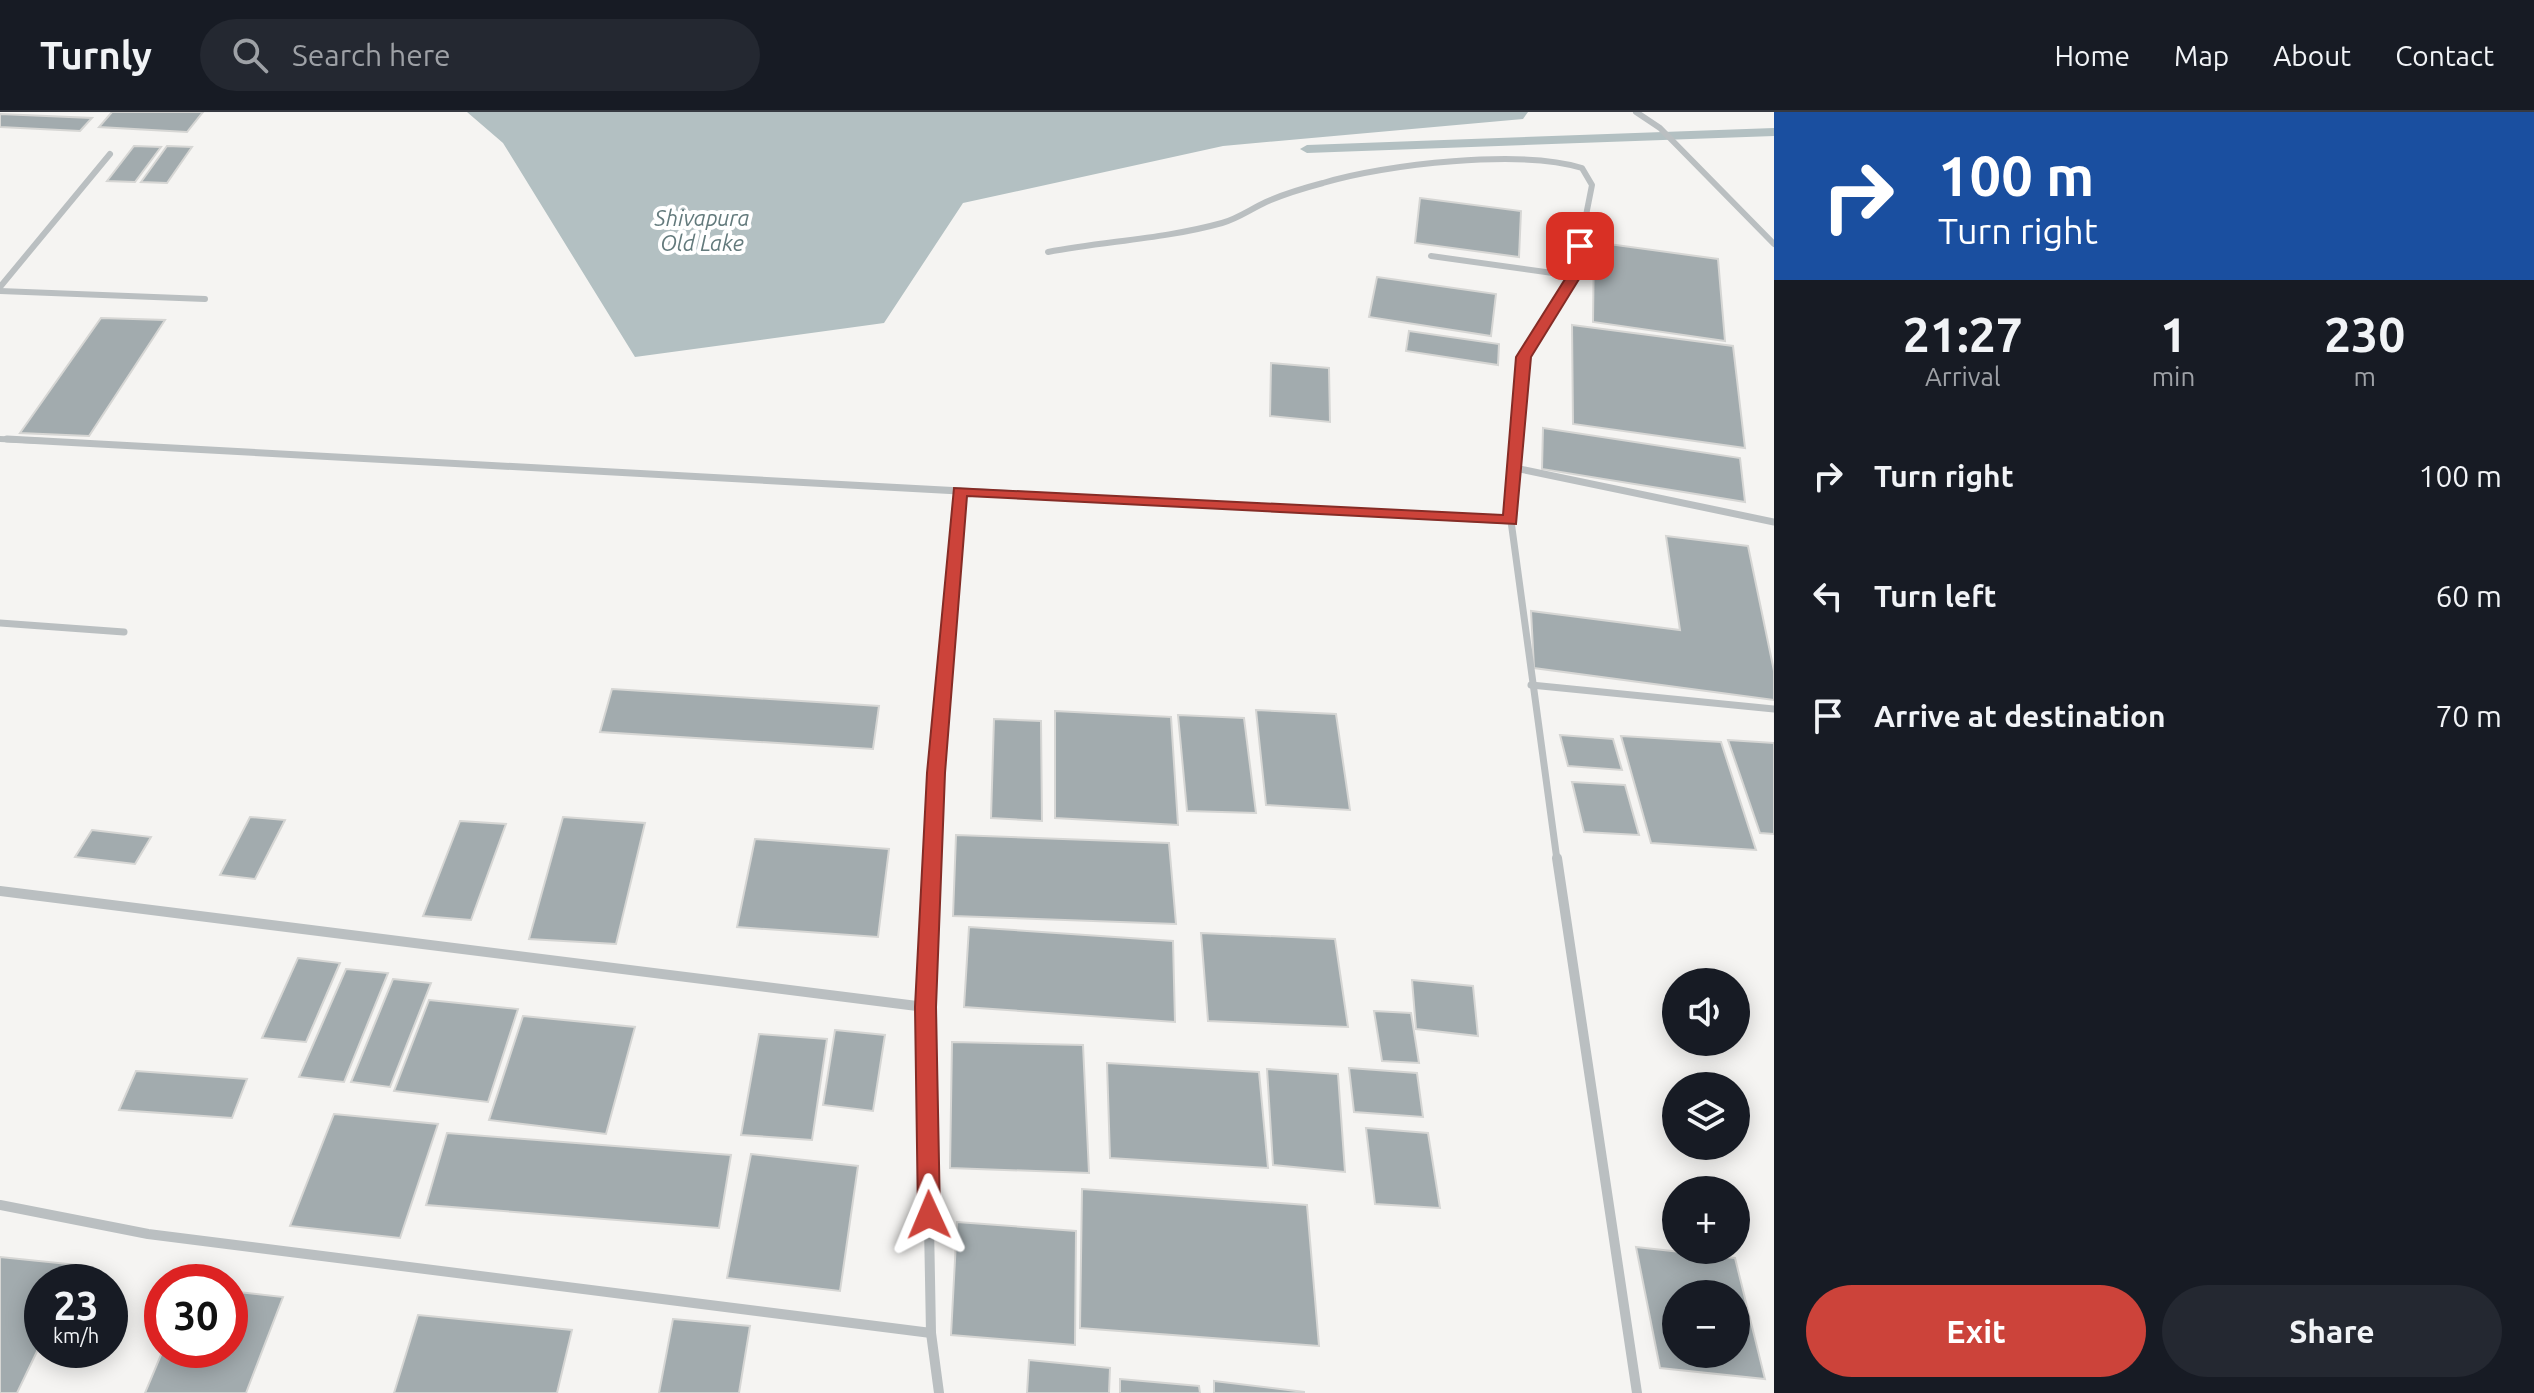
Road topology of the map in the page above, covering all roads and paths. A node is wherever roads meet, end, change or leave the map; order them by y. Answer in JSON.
{"nodes":[{"id":1,"x":1636,"y":112,"type":"edge"},
{"id":2,"x":110,"y":154,"type":"dead end"},
{"id":3,"x":1774,"y":244,"type":"edge"},
{"id":4,"x":1048,"y":252,"type":"dead end"},
{"id":5,"x":1431,"y":256,"type":"dead end"},
{"id":6,"x":1574,"y":276,"type":"junction"},
{"id":7,"x":0,"y":289,"type":"edge"},
{"id":8,"x":205,"y":299,"type":"dead end"},
{"id":9,"x":0,"y":439,"type":"edge"},
{"id":10,"x":1515,"y":468,"type":"junction"},
{"id":11,"x":960,"y":491,"type":"junction"},
{"id":12,"x":1511,"y":521,"type":"junction"},
{"id":13,"x":1774,"y":522,"type":"edge"},
{"id":14,"x":0,"y":623,"type":"edge"},
{"id":15,"x":124,"y":632,"type":"dead end"},
{"id":16,"x":1531,"y":685,"type":"junction"},
{"id":17,"x":1774,"y":709,"type":"edge"},
{"id":18,"x":0,"y":891,"type":"edge"},
{"id":19,"x":925,"y":1007,"type":"junction"},
{"id":20,"x":0,"y":1205,"type":"edge"},
{"id":21,"x":931,"y":1333,"type":"junction"},
{"id":22,"x":939,"y":1393,"type":"edge"},
{"id":23,"x":1637,"y":1393,"type":"edge"}],
"edges":[{"from":1,"to":3,"type":"street"},
{"from":2,"to":7,"type":"street"},
{"from":4,"to":6,"type":"street"},
{"from":5,"to":6,"type":"street"},
{"from":6,"to":10,"type":"street"},
{"from":7,"to":8,"type":"street"},
{"from":9,"to":11,"type":"street"},
{"from":10,"to":12,"type":"street"},
{"from":10,"to":13,"type":"street"},
{"from":11,"to":12,"type":"street"},
{"from":11,"to":19,"type":"street"},
{"from":12,"to":16,"type":"street"},
{"from":14,"to":15,"type":"street"},
{"from":16,"to":17,"type":"street"},
{"from":16,"to":23,"type":"street"},
{"from":18,"to":19,"type":"street"},
{"from":19,"to":21,"type":"street"},
{"from":20,"to":21,"type":"street"},
{"from":21,"to":22,"type":"street"}]}
